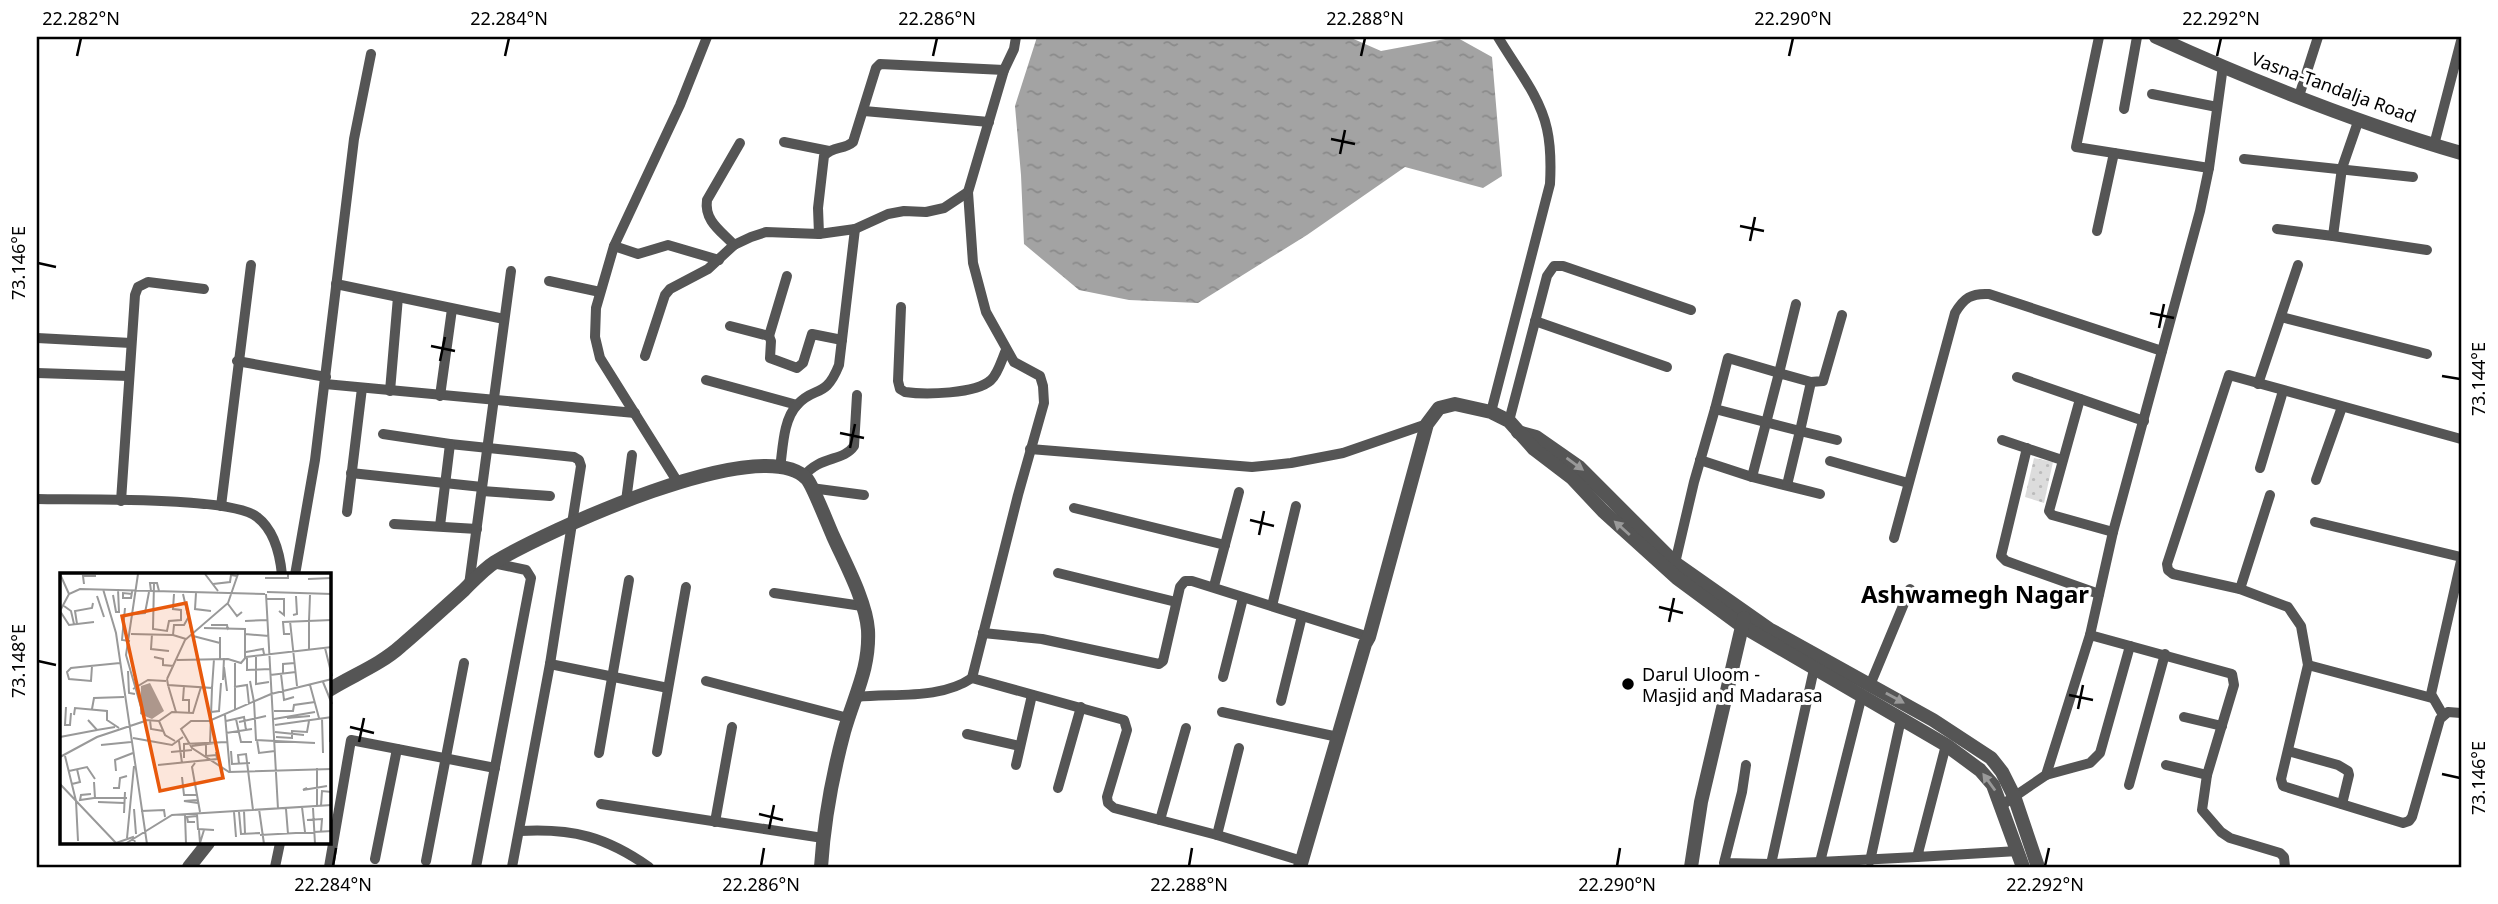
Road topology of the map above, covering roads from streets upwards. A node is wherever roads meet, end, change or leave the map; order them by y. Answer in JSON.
{"nodes":[{"id":1,"x":707,"y":37,"type":"edge"},
{"id":2,"x":1016,"y":37,"type":"edge"},
{"id":3,"x":1498,"y":37,"type":"edge"},
{"id":4,"x":2099,"y":37,"type":"edge"},
{"id":5,"x":2137,"y":37,"type":"edge"},
{"id":6,"x":2156,"y":37,"type":"edge"},
{"id":7,"x":2318,"y":37,"type":"edge"},
{"id":8,"x":2461,"y":41,"type":"edge"},
{"id":9,"x":371,"y":54,"type":"dead end"},
{"id":10,"x":2223,"y":66,"type":"junction"},
{"id":11,"x":1004,"y":70,"type":"junction"},
{"id":12,"x":2151,"y":94,"type":"dead end"},
{"id":13,"x":2299,"y":96,"type":"junction"},
{"id":14,"x":2217,"y":107,"type":"junction"},
{"id":15,"x":2124,"y":109,"type":"dead end"},
{"id":16,"x":864,"y":111,"type":"junction"},
{"id":17,"x":2359,"y":119,"type":"junction"},
{"id":18,"x":989,"y":122,"type":"junction"},
{"id":19,"x":784,"y":142,"type":"dead end"},
{"id":20,"x":740,"y":143,"type":"dead end"},
{"id":21,"x":2434,"y":145,"type":"junction"},
{"id":22,"x":829,"y":150,"type":"junction"},
{"id":23,"x":2114,"y":153,"type":"junction"},
{"id":24,"x":2461,"y":153,"type":"edge"},
{"id":25,"x":2244,"y":159,"type":"dead end"},
{"id":26,"x":2209,"y":168,"type":"junction"},
{"id":27,"x":2342,"y":169,"type":"junction"},
{"id":28,"x":2413,"y":177,"type":"dead end"},
{"id":29,"x":968,"y":192,"type":"junction"},
{"id":30,"x":855,"y":229,"type":"junction"},
{"id":31,"x":2277,"y":229,"type":"dead end"},
{"id":32,"x":2097,"y":231,"type":"dead end"},
{"id":33,"x":819,"y":234,"type":"junction"},
{"id":34,"x":2333,"y":236,"type":"junction"},
{"id":35,"x":734,"y":245,"type":"junction"},
{"id":36,"x":614,"y":246,"type":"junction"},
{"id":37,"x":2427,"y":250,"type":"dead end"},
{"id":38,"x":719,"y":260,"type":"junction"},
{"id":39,"x":251,"y":265,"type":"dead end"},
{"id":40,"x":2298,"y":265,"type":"dead end"},
{"id":41,"x":511,"y":271,"type":"dead end"},
{"id":42,"x":788,"y":276,"type":"dead end"},
{"id":43,"x":549,"y":281,"type":"dead end"},
{"id":44,"x":336,"y":284,"type":"junction"},
{"id":45,"x":204,"y":289,"type":"dead end"},
{"id":46,"x":600,"y":292,"type":"junction"},
{"id":47,"x":398,"y":297,"type":"junction"},
{"id":48,"x":1796,"y":304,"type":"dead end"},
{"id":49,"x":901,"y":307,"type":"dead end"},
{"id":50,"x":452,"y":309,"type":"junction"},
{"id":51,"x":1691,"y":310,"type":"dead end"},
{"id":52,"x":1842,"y":315,"type":"dead end"},
{"id":53,"x":2281,"y":317,"type":"junction"},
{"id":54,"x":504,"y":319,"type":"junction"},
{"id":55,"x":1535,"y":321,"type":"junction"},
{"id":56,"x":730,"y":326,"type":"dead end"},
{"id":57,"x":769,"y":336,"type":"junction"},
{"id":58,"x":37,"y":338,"type":"edge"},
{"id":59,"x":842,"y":340,"type":"junction"},
{"id":60,"x":131,"y":343,"type":"junction"},
{"id":61,"x":1006,"y":350,"type":"junction"},
{"id":62,"x":2162,"y":351,"type":"junction"},
{"id":63,"x":2427,"y":354,"type":"dead end"},
{"id":64,"x":645,"y":356,"type":"dead end"},
{"id":65,"x":237,"y":361,"type":"junction"},
{"id":66,"x":1667,"y":367,"type":"dead end"},
{"id":67,"x":37,"y":373,"type":"edge"},
{"id":68,"x":1779,"y":373,"type":"junction"},
{"id":69,"x":129,"y":376,"type":"junction"},
{"id":70,"x":2017,"y":377,"type":"dead end"},
{"id":71,"x":325,"y":380,"type":"junction"},
{"id":72,"x":706,"y":380,"type":"dead end"},
{"id":73,"x":1811,"y":382,"type":"junction"},
{"id":74,"x":2259,"y":384,"type":"junction"},
{"id":75,"x":362,"y":388,"type":"junction"},
{"id":76,"x":390,"y":391,"type":"junction"},
{"id":77,"x":2283,"y":391,"type":"junction"},
{"id":78,"x":857,"y":395,"type":"dead end"},
{"id":79,"x":440,"y":396,"type":"junction"},
{"id":80,"x":2080,"y":399,"type":"junction"},
{"id":81,"x":494,"y":401,"type":"junction"},
{"id":82,"x":797,"y":405,"type":"junction"},
{"id":83,"x":2342,"y":407,"type":"junction"},
{"id":84,"x":1715,"y":410,"type":"junction"},
{"id":85,"x":1491,"y":412,"type":"junction"},
{"id":86,"x":635,"y":413,"type":"junction"},
{"id":87,"x":2144,"y":421,"type":"junction"},
{"id":88,"x":1765,"y":423,"type":"junction"},
{"id":89,"x":1427,"y":424,"type":"junction"},
{"id":90,"x":1513,"y":426,"type":"junction"},
{"id":91,"x":1800,"y":431,"type":"junction"},
{"id":92,"x":383,"y":434,"type":"dead end"},
{"id":93,"x":2461,"y":439,"type":"edge"},
{"id":94,"x":1836,"y":440,"type":"dead end"},
{"id":95,"x":2002,"y":440,"type":"dead end"},
{"id":96,"x":450,"y":444,"type":"junction"},
{"id":97,"x":487,"y":448,"type":"junction"},
{"id":98,"x":2027,"y":448,"type":"junction"},
{"id":99,"x":1030,"y":450,"type":"junction"},
{"id":100,"x":632,"y":455,"type":"dead end"},
{"id":101,"x":1700,"y":460,"type":"junction"},
{"id":102,"x":2062,"y":460,"type":"junction"},
{"id":103,"x":1830,"y":461,"type":"dead end"},
{"id":104,"x":780,"y":468,"type":"junction"},
{"id":105,"x":2260,"y":468,"type":"dead end"},
{"id":106,"x":351,"y":473,"type":"junction"},
{"id":107,"x":1752,"y":477,"type":"junction"},
{"id":108,"x":2316,"y":480,"type":"dead end"},
{"id":109,"x":677,"y":481,"type":"junction"},
{"id":110,"x":807,"y":482,"type":"junction"},
{"id":111,"x":445,"y":483,"type":"junction"},
{"id":112,"x":1908,"y":483,"type":"junction"},
{"id":113,"x":1787,"y":485,"type":"junction"},
{"id":114,"x":482,"y":489,"type":"junction"},
{"id":115,"x":1239,"y":492,"type":"dead end"},
{"id":116,"x":1820,"y":494,"type":"dead end"},
{"id":117,"x":864,"y":495,"type":"dead end"},
{"id":118,"x":2270,"y":495,"type":"dead end"},
{"id":119,"x":550,"y":496,"type":"dead end"},
{"id":120,"x":37,"y":499,"type":"edge"},
{"id":121,"x":121,"y":501,"type":"junction"},
{"id":122,"x":626,"y":501,"type":"junction"},
{"id":123,"x":221,"y":506,"type":"junction"},
{"id":124,"x":1296,"y":506,"type":"dead end"},
{"id":125,"x":1073,"y":508,"type":"dead end"},
{"id":126,"x":347,"y":512,"type":"dead end"},
{"id":127,"x":572,"y":522,"type":"junction"},
{"id":128,"x":2315,"y":522,"type":"dead end"},
{"id":129,"x":394,"y":524,"type":"dead end"},
{"id":130,"x":440,"y":526,"type":"junction"},
{"id":131,"x":477,"y":529,"type":"junction"},
{"id":132,"x":2113,"y":532,"type":"junction"},
{"id":133,"x":1894,"y":538,"type":"dead end"},
{"id":134,"x":1225,"y":545,"type":"junction"},
{"id":135,"x":2461,"y":559,"type":"edge"},
{"id":136,"x":492,"y":563,"type":"junction"},
{"id":137,"x":1675,"y":563,"type":"junction"},
{"id":138,"x":282,"y":573,"type":"edge"},
{"id":139,"x":295,"y":573,"type":"edge"},
{"id":140,"x":1058,"y":573,"type":"dead end"},
{"id":141,"x":629,"y":580,"type":"dead end"},
{"id":142,"x":469,"y":584,"type":"junction"},
{"id":143,"x":1214,"y":586,"type":"junction"},
{"id":144,"x":687,"y":587,"type":"dead end"},
{"id":145,"x":1910,"y":589,"type":"dead end"},
{"id":146,"x":2240,"y":589,"type":"junction"},
{"id":147,"x":774,"y":593,"type":"dead end"},
{"id":148,"x":2099,"y":594,"type":"junction"},
{"id":149,"x":1243,"y":598,"type":"junction"},
{"id":150,"x":1177,"y":603,"type":"junction"},
{"id":151,"x":862,"y":606,"type":"junction"},
{"id":152,"x":1272,"y":606,"type":"junction"},
{"id":153,"x":1302,"y":616,"type":"junction"},
{"id":154,"x":1744,"y":619,"type":"junction"},
{"id":155,"x":983,"y":633,"type":"junction"},
{"id":156,"x":2090,"y":635,"type":"junction"},
{"id":157,"x":1369,"y":637,"type":"junction"},
{"id":158,"x":2130,"y":646,"type":"junction"},
{"id":159,"x":2165,"y":654,"type":"junction"},
{"id":160,"x":464,"y":663,"type":"dead end"},
{"id":161,"x":550,"y":664,"type":"junction"},
{"id":162,"x":2308,"y":665,"type":"junction"},
{"id":163,"x":1814,"y":669,"type":"junction"},
{"id":164,"x":612,"y":677,"type":"junction"},
{"id":165,"x":1223,"y":677,"type":"dead end"},
{"id":166,"x":972,"y":678,"type":"junction"},
{"id":167,"x":706,"y":681,"type":"dead end"},
{"id":168,"x":668,"y":688,"type":"junction"},
{"id":169,"x":331,"y":689,"type":"edge"},
{"id":170,"x":1866,"y":690,"type":"junction"},
{"id":171,"x":1032,"y":695,"type":"junction"},
{"id":172,"x":857,"y":696,"type":"junction"},
{"id":173,"x":2432,"y":698,"type":"junction"},
{"id":174,"x":1280,"y":701,"type":"dead end"},
{"id":175,"x":1081,"y":707,"type":"junction"},
{"id":176,"x":1222,"y":712,"type":"dead end"},
{"id":177,"x":2461,"y":713,"type":"edge"},
{"id":178,"x":2443,"y":715,"type":"junction"},
{"id":179,"x":2184,"y":717,"type":"dead end"},
{"id":180,"x":848,"y":718,"type":"junction"},
{"id":181,"x":1901,"y":719,"type":"junction"},
{"id":182,"x":2222,"y":726,"type":"junction"},
{"id":183,"x":732,"y":727,"type":"dead end"},
{"id":184,"x":1186,"y":728,"type":"dead end"},
{"id":185,"x":967,"y":734,"type":"dead end"},
{"id":186,"x":1338,"y":737,"type":"junction"},
{"id":187,"x":1946,"y":745,"type":"junction"},
{"id":188,"x":1020,"y":746,"type":"junction"},
{"id":189,"x":1239,"y":748,"type":"dead end"},
{"id":190,"x":397,"y":749,"type":"junction"},
{"id":191,"x":2288,"y":751,"type":"junction"},
{"id":192,"x":657,"y":752,"type":"dead end"},
{"id":193,"x":600,"y":753,"type":"dead end"},
{"id":194,"x":446,"y":758,"type":"junction"},
{"id":195,"x":1016,"y":765,"type":"dead end"},
{"id":196,"x":1746,"y":765,"type":"dead end"},
{"id":197,"x":2166,"y":765,"type":"dead end"},
{"id":198,"x":495,"y":768,"type":"junction"},
{"id":199,"x":2046,"y":775,"type":"junction"},
{"id":200,"x":2207,"y":775,"type":"junction"},
{"id":201,"x":2129,"y":785,"type":"dead end"},
{"id":202,"x":1058,"y":789,"type":"dead end"},
{"id":203,"x":2014,"y":796,"type":"junction"},
{"id":204,"x":601,"y":804,"type":"dead end"},
{"id":205,"x":2342,"y":804,"type":"junction"},
{"id":206,"x":2002,"y":805,"type":"junction"},
{"id":207,"x":1160,"y":820,"type":"junction"},
{"id":208,"x":715,"y":821,"type":"junction"},
{"id":209,"x":520,"y":831,"type":"junction"},
{"id":210,"x":1217,"y":835,"type":"junction"},
{"id":211,"x":822,"y":838,"type":"junction"},
{"id":212,"x":195,"y":844,"type":"edge"},
{"id":213,"x":207,"y":844,"type":"edge"},
{"id":214,"x":280,"y":844,"type":"edge"},
{"id":215,"x":2018,"y":851,"type":"junction"},
{"id":216,"x":1917,"y":857,"type":"junction"},
{"id":217,"x":375,"y":859,"type":"dead end"},
{"id":218,"x":1870,"y":860,"type":"junction"},
{"id":219,"x":426,"y":861,"type":"dead end"},
{"id":220,"x":1820,"y":862,"type":"junction"},
{"id":221,"x":1301,"y":864,"type":"edge"},
{"id":222,"x":1771,"y":864,"type":"junction"},
{"id":223,"x":177,"y":867,"type":"edge"},
{"id":224,"x":188,"y":867,"type":"edge"},
{"id":225,"x":275,"y":867,"type":"edge"},
{"id":226,"x":328,"y":867,"type":"edge"},
{"id":227,"x":476,"y":867,"type":"edge"},
{"id":228,"x":512,"y":867,"type":"edge"},
{"id":229,"x":649,"y":867,"type":"edge"},
{"id":230,"x":821,"y":867,"type":"edge"},
{"id":231,"x":1691,"y":867,"type":"edge"},
{"id":232,"x":2023,"y":867,"type":"edge"},
{"id":233,"x":2038,"y":867,"type":"edge"},
{"id":234,"x":2284,"y":867,"type":"edge"}],
"edges":[{"from":1,"to":36,"type":"street"},
{"from":2,"to":11,"type":"street"},
{"from":3,"to":85,"type":"street"},
{"from":4,"to":23,"type":"street"},
{"from":5,"to":15,"type":"street"},
{"from":6,"to":10,"type":"street","name":"Vasna-Tandalja Road"},
{"from":7,"to":13,"type":"street"},
{"from":8,"to":21,"type":"street"},
{"from":9,"to":44,"type":"street"},
{"from":10,"to":13,"type":"street","name":"Vasna-Tandalja Road"},
{"from":10,"to":14,"type":"street"},
{"from":11,"to":16,"type":"street"},
{"from":11,"to":18,"type":"street"},
{"from":12,"to":14,"type":"street"},
{"from":13,"to":17,"type":"street","name":"Vasna-Tandalja Road"},
{"from":14,"to":26,"type":"street"},
{"from":16,"to":18,"type":"street"},
{"from":16,"to":22,"type":"street"},
{"from":17,"to":21,"type":"street","name":"Vasna-Tandalja Road"},
{"from":17,"to":27,"type":"street"},
{"from":18,"to":29,"type":"street"},
{"from":19,"to":22,"type":"street"},
{"from":20,"to":35,"type":"street"},
{"from":21,"to":24,"type":"street","name":"Vasna-Tandalja Road"},
{"from":22,"to":33,"type":"street"},
{"from":23,"to":26,"type":"street"},
{"from":23,"to":32,"type":"street"},
{"from":25,"to":27,"type":"street"},
{"from":26,"to":62,"type":"street"},
{"from":27,"to":28,"type":"street"},
{"from":27,"to":34,"type":"street"},
{"from":29,"to":30,"type":"street"},
{"from":29,"to":61,"type":"street"},
{"from":30,"to":33,"type":"street"},
{"from":30,"to":59,"type":"street"},
{"from":31,"to":34,"type":"street"},
{"from":33,"to":35,"type":"street"},
{"from":34,"to":37,"type":"street"},
{"from":35,"to":38,"type":"street"},
{"from":36,"to":38,"type":"street"},
{"from":36,"to":46,"type":"street"},
{"from":38,"to":64,"type":"street"},
{"from":39,"to":65,"type":"street"},
{"from":40,"to":53,"type":"street"},
{"from":41,"to":54,"type":"street"},
{"from":42,"to":57,"type":"street"},
{"from":43,"to":46,"type":"street"},
{"from":44,"to":47,"type":"street"},
{"from":44,"to":71,"type":"street"},
{"from":45,"to":60,"type":"street"},
{"from":46,"to":86,"type":"street"},
{"from":47,"to":50,"type":"street"},
{"from":47,"to":76,"type":"street"},
{"from":48,"to":68,"type":"street"},
{"from":49,"to":61,"type":"street"},
{"from":50,"to":54,"type":"street"},
{"from":50,"to":79,"type":"street"},
{"from":51,"to":55,"type":"street"},
{"from":52,"to":73,"type":"street"},
{"from":53,"to":63,"type":"street"},
{"from":53,"to":74,"type":"street"},
{"from":54,"to":81,"type":"street"},
{"from":55,"to":66,"type":"street"},
{"from":55,"to":90,"type":"street"},
{"from":56,"to":57,"type":"street"},
{"from":57,"to":59,"type":"street"},
{"from":58,"to":60,"type":"street"},
{"from":59,"to":82,"type":"street"},
{"from":60,"to":69,"type":"street"},
{"from":61,"to":99,"type":"street"},
{"from":62,"to":87,"type":"street"},
{"from":62,"to":112,"type":"street"},
{"from":65,"to":71,"type":"street"},
{"from":65,"to":123,"type":"street"},
{"from":67,"to":69,"type":"street"},
{"from":68,"to":73,"type":"street"},
{"from":68,"to":84,"type":"street"},
{"from":68,"to":88,"type":"street"},
{"from":69,"to":121,"type":"street"},
{"from":70,"to":80,"type":"street"},
{"from":71,"to":75,"type":"street"},
{"from":71,"to":139,"type":"street"},
{"from":72,"to":82,"type":"street"},
{"from":73,"to":91,"type":"street"},
{"from":74,"to":77,"type":"street"},
{"from":74,"to":146,"type":"street"},
{"from":75,"to":76,"type":"street"},
{"from":75,"to":106,"type":"street"},
{"from":76,"to":79,"type":"street"},
{"from":77,"to":83,"type":"street"},
{"from":77,"to":105,"type":"street"},
{"from":78,"to":110,"type":"street"},
{"from":79,"to":81,"type":"street"},
{"from":80,"to":87,"type":"street"},
{"from":80,"to":102,"type":"street"},
{"from":81,"to":86,"type":"street"},
{"from":81,"to":97,"type":"street"},
{"from":82,"to":104,"type":"street"},
{"from":83,"to":93,"type":"street"},
{"from":83,"to":108,"type":"street"},
{"from":84,"to":88,"type":"street"},
{"from":84,"to":101,"type":"street"},
{"from":85,"to":89,"type":"street"},
{"from":85,"to":90,"type":"street"},
{"from":86,"to":109,"type":"street"},
{"from":87,"to":132,"type":"street"},
{"from":88,"to":91,"type":"street"},
{"from":88,"to":107,"type":"street"},
{"from":89,"to":99,"type":"street"},
{"from":89,"to":157,"type":"street"},
{"from":90,"to":137,"type":"street","one_way":true},
{"from":154,"to":90,"type":"street","one_way":true},
{"from":91,"to":94,"type":"street"},
{"from":91,"to":113,"type":"street"},
{"from":92,"to":96,"type":"street"},
{"from":95,"to":98,"type":"street"},
{"from":96,"to":97,"type":"street"},
{"from":96,"to":111,"type":"street"},
{"from":97,"to":114,"type":"street"},
{"from":97,"to":127,"type":"street"},
{"from":98,"to":102,"type":"street"},
{"from":98,"to":148,"type":"street"},
{"from":99,"to":155,"type":"street"},
{"from":100,"to":122,"type":"street"},
{"from":101,"to":107,"type":"street"},
{"from":101,"to":137,"type":"street"},
{"from":102,"to":132,"type":"street"},
{"from":103,"to":112,"type":"street"},
{"from":104,"to":109,"type":"street"},
{"from":104,"to":110,"type":"street"},
{"from":106,"to":111,"type":"street"},
{"from":106,"to":126,"type":"street"},
{"from":107,"to":113,"type":"street"},
{"from":109,"to":122,"type":"street"},
{"from":110,"to":117,"type":"street"},
{"from":110,"to":151,"type":"street"},
{"from":111,"to":114,"type":"street"},
{"from":111,"to":130,"type":"street"},
{"from":112,"to":133,"type":"street"},
{"from":113,"to":116,"type":"street"},
{"from":114,"to":119,"type":"street"},
{"from":114,"to":131,"type":"street"},
{"from":115,"to":134,"type":"street"},
{"from":118,"to":146,"type":"street"},
{"from":120,"to":121,"type":"street"},
{"from":121,"to":123,"type":"street"},
{"from":122,"to":127,"type":"street"},
{"from":123,"to":138,"type":"street"},
{"from":124,"to":152,"type":"street"},
{"from":125,"to":134,"type":"street"},
{"from":127,"to":136,"type":"street"},
{"from":127,"to":161,"type":"street"},
{"from":128,"to":135,"type":"street"},
{"from":129,"to":130,"type":"street"},
{"from":130,"to":131,"type":"street"},
{"from":131,"to":142,"type":"street"},
{"from":132,"to":148,"type":"street"},
{"from":134,"to":143,"type":"street"},
{"from":135,"to":173,"type":"street"},
{"from":136,"to":142,"type":"street"},
{"from":136,"to":198,"type":"street"},
{"from":137,"to":154,"type":"street"},
{"from":140,"to":150,"type":"street"},
{"from":141,"to":164,"type":"street"},
{"from":142,"to":169,"type":"street"},
{"from":143,"to":149,"type":"street"},
{"from":143,"to":150,"type":"street"},
{"from":144,"to":168,"type":"street"},
{"from":145,"to":170,"type":"street"},
{"from":146,"to":162,"type":"street"},
{"from":147,"to":151,"type":"street"},
{"from":148,"to":156,"type":"street"},
{"from":149,"to":152,"type":"street"},
{"from":149,"to":165,"type":"street"},
{"from":150,"to":155,"type":"street"},
{"from":151,"to":172,"type":"street"},
{"from":152,"to":153,"type":"street"},
{"from":153,"to":157,"type":"street"},
{"from":153,"to":174,"type":"street"},
{"from":154,"to":163,"type":"street"},
{"from":154,"to":170,"type":"street"},
{"from":154,"to":231,"type":"street"},
{"from":155,"to":166,"type":"street"},
{"from":156,"to":158,"type":"street"},
{"from":156,"to":199,"type":"street"},
{"from":157,"to":186,"type":"street"},
{"from":158,"to":159,"type":"street"},
{"from":158,"to":199,"type":"street"},
{"from":159,"to":182,"type":"street"},
{"from":159,"to":201,"type":"street"},
{"from":160,"to":194,"type":"street"},
{"from":161,"to":164,"type":"street"},
{"from":161,"to":209,"type":"street"},
{"from":162,"to":173,"type":"street"},
{"from":162,"to":191,"type":"street"},
{"from":163,"to":170,"type":"street"},
{"from":163,"to":222,"type":"street"},
{"from":164,"to":168,"type":"street"},
{"from":164,"to":193,"type":"street"},
{"from":166,"to":171,"type":"street"},
{"from":166,"to":172,"type":"street"},
{"from":167,"to":180,"type":"street"},
{"from":168,"to":192,"type":"street"},
{"from":170,"to":181,"type":"street"},
{"from":170,"to":203,"type":"street","one_way":true},
{"from":170,"to":220,"type":"street"},
{"from":171,"to":175,"type":"street"},
{"from":171,"to":188,"type":"street"},
{"from":172,"to":180,"type":"street"},
{"from":173,"to":178,"type":"street"},
{"from":175,"to":202,"type":"street"},
{"from":175,"to":207,"type":"street"},
{"from":176,"to":186,"type":"street"},
{"from":177,"to":178,"type":"street"},
{"from":178,"to":205,"type":"street"},
{"from":179,"to":182,"type":"street"},
{"from":180,"to":211,"type":"street"},
{"from":181,"to":187,"type":"street"},
{"from":181,"to":218,"type":"street"},
{"from":182,"to":200,"type":"street"},
{"from":183,"to":208,"type":"street"},
{"from":184,"to":207,"type":"street"},
{"from":185,"to":188,"type":"street"},
{"from":186,"to":221,"type":"street"},
{"from":206,"to":187,"type":"street","one_way":true},
{"from":187,"to":216,"type":"street"},
{"from":188,"to":195,"type":"street"},
{"from":189,"to":210,"type":"street"},
{"from":190,"to":194,"type":"street"},
{"from":190,"to":217,"type":"street"},
{"from":190,"to":226,"type":"street"},
{"from":191,"to":205,"type":"street"},
{"from":191,"to":205,"type":"street"},
{"from":194,"to":198,"type":"street"},
{"from":194,"to":219,"type":"street"},
{"from":196,"to":222,"type":"street"},
{"from":197,"to":200,"type":"street"},
{"from":198,"to":227,"type":"street"},
{"from":199,"to":203,"type":"street"},
{"from":200,"to":234,"type":"street"},
{"from":203,"to":206,"type":"street"},
{"from":203,"to":233,"type":"street"},
{"from":204,"to":208,"type":"street"},
{"from":206,"to":215,"type":"street"},
{"from":207,"to":210,"type":"street"},
{"from":208,"to":211,"type":"street"},
{"from":209,"to":228,"type":"street"},
{"from":209,"to":229,"type":"street"},
{"from":210,"to":221,"type":"street"},
{"from":211,"to":230,"type":"street"},
{"from":212,"to":223,"type":"street"},
{"from":213,"to":224,"type":"street"},
{"from":214,"to":225,"type":"street"},
{"from":215,"to":216,"type":"street"},
{"from":215,"to":232,"type":"street"},
{"from":216,"to":218,"type":"street"},
{"from":218,"to":220,"type":"street"},
{"from":220,"to":222,"type":"street"}]}
